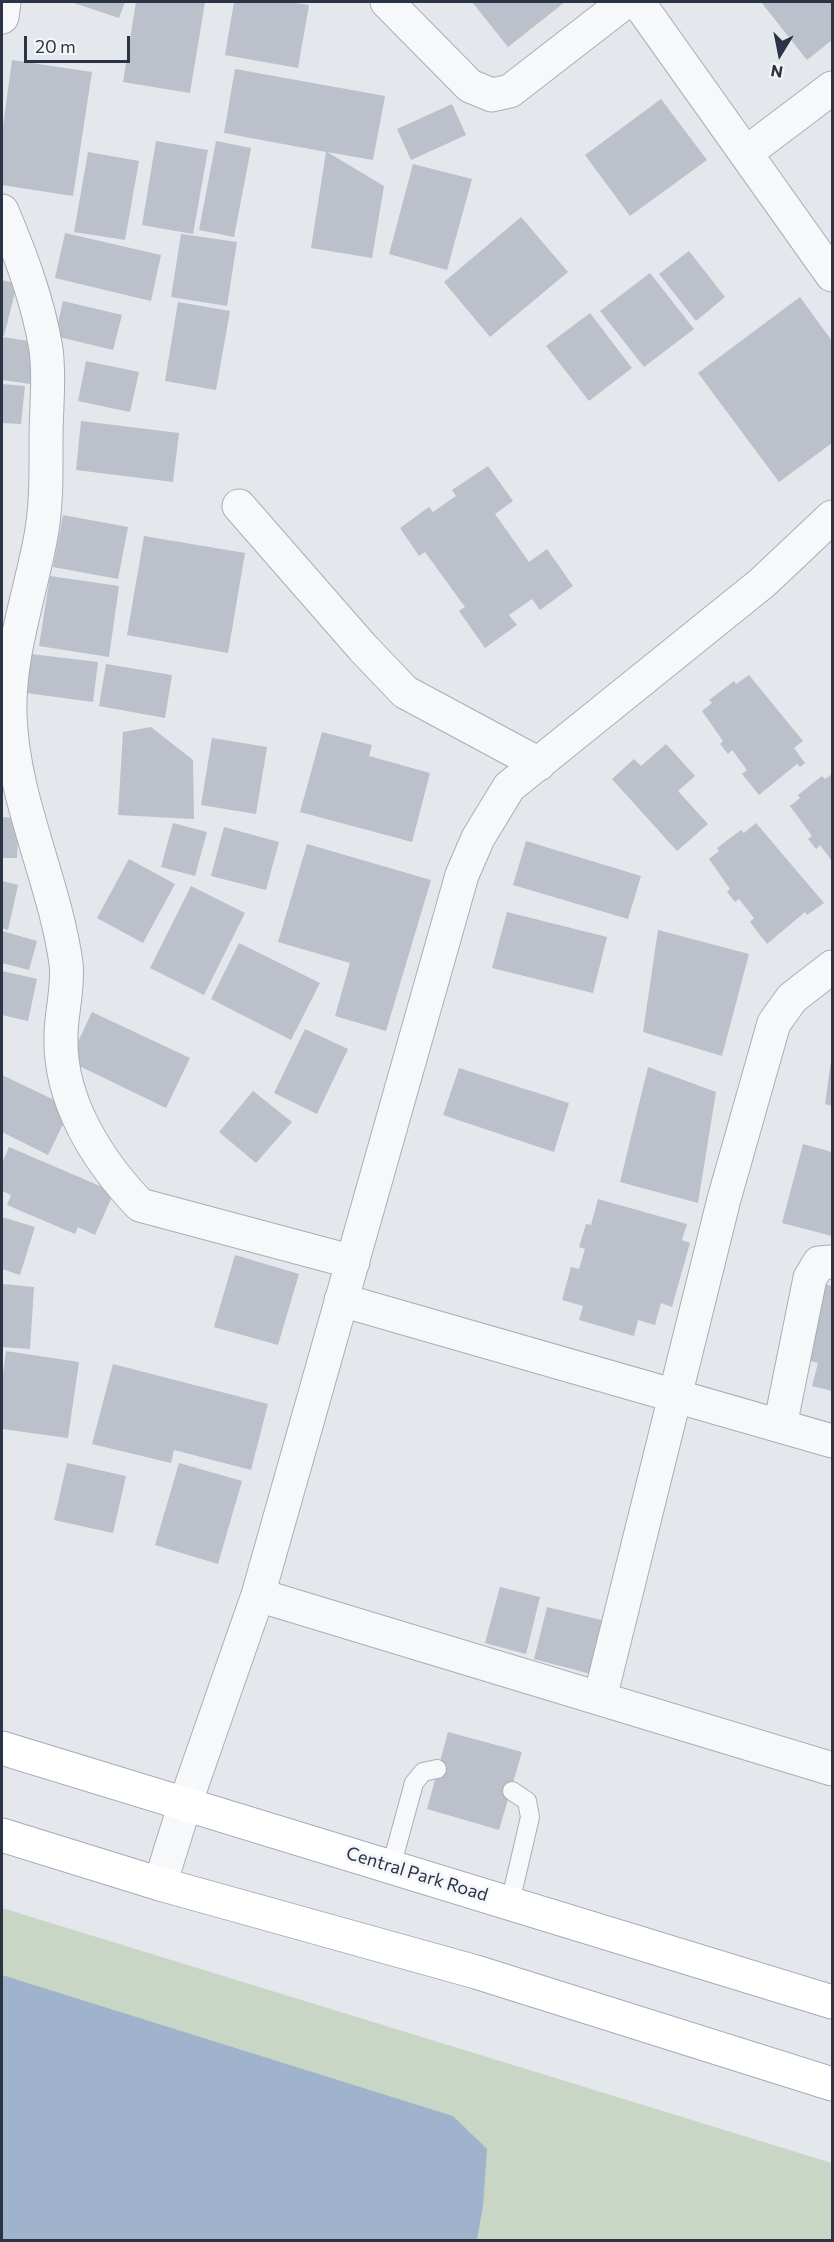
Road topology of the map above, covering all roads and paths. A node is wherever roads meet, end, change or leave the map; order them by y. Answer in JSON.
{"nodes":[{"id":1,"x":4,"y":2,"type":"edge"},
{"id":2,"x":387,"y":2,"type":"edge"},
{"id":3,"x":625,"y":2,"type":"edge"},
{"id":4,"x":638,"y":2,"type":"edge"},
{"id":5,"x":2,"y":17,"type":"edge"},
{"id":6,"x":832,"y":88,"type":"edge"},
{"id":7,"x":746,"y":153,"type":"junction"},
{"id":8,"x":2,"y":211,"type":"edge"},
{"id":9,"x":832,"y":275,"type":"edge"},
{"id":10,"x":239,"y":506,"type":"dead end"},
{"id":11,"x":832,"y":517,"type":"edge"},
{"id":12,"x":538,"y":764,"type":"junction"},
{"id":13,"x":832,"y":967,"type":"edge"},
{"id":14,"x":352,"y":1262,"type":"junction"},
{"id":15,"x":832,"y":1262,"type":"edge"},
{"id":16,"x":341,"y":1300,"type":"junction"},
{"id":17,"x":676,"y":1396,"type":"junction"},
{"id":18,"x":780,"y":1426,"type":"junction"},
{"id":19,"x":832,"y":1441,"type":"edge"},
{"id":20,"x":258,"y":1595,"type":"junction"},
{"id":21,"x":600,"y":1698,"type":"junction"},
{"id":22,"x":2,"y":1748,"type":"edge"},
{"id":23,"x":437,"y":1769,"type":"dead end"},
{"id":24,"x":832,"y":1769,"type":"edge"},
{"id":25,"x":512,"y":1791,"type":"dead end"},
{"id":26,"x":185,"y":1804,"type":"junction"},
{"id":27,"x":2,"y":1835,"type":"edge"},
{"id":28,"x":391,"y":1867,"type":"junction"},
{"id":29,"x":160,"y":1884,"type":"junction"},
{"id":30,"x":510,"y":1903,"type":"junction"},
{"id":31,"x":832,"y":2002,"type":"edge"},
{"id":32,"x":832,"y":2084,"type":"edge"}],
"edges":[{"from":1,"to":5,"type":"street"},
{"from":2,"to":3,"type":"street"},
{"from":4,"to":7,"type":"street"},
{"from":6,"to":7,"type":"street"},
{"from":7,"to":9,"type":"street"},
{"from":8,"to":14,"type":"street"},
{"from":10,"to":12,"type":"street"},
{"from":11,"to":12,"type":"street"},
{"from":12,"to":14,"type":"street"},
{"from":13,"to":17,"type":"street"},
{"from":14,"to":16,"type":"street"},
{"from":15,"to":18,"type":"street"},
{"from":16,"to":17,"type":"street"},
{"from":16,"to":20,"type":"street"},
{"from":17,"to":18,"type":"street"},
{"from":17,"to":21,"type":"street"},
{"from":18,"to":19,"type":"street"},
{"from":20,"to":21,"type":"street"},
{"from":20,"to":26,"type":"street"},
{"from":21,"to":24,"type":"street"},
{"from":22,"to":26,"type":"main road","name":"Central Park Road"},
{"from":23,"to":28,"type":"lane"},
{"from":25,"to":30,"type":"lane"},
{"from":26,"to":28,"type":"main road","name":"Central Park Road"},
{"from":26,"to":29,"type":"street"},
{"from":27,"to":29,"type":"main road"},
{"from":28,"to":30,"type":"main road","name":"Central Park Road"},
{"from":29,"to":32,"type":"main road"},
{"from":30,"to":31,"type":"main road","name":"Central Park Road"}]}
